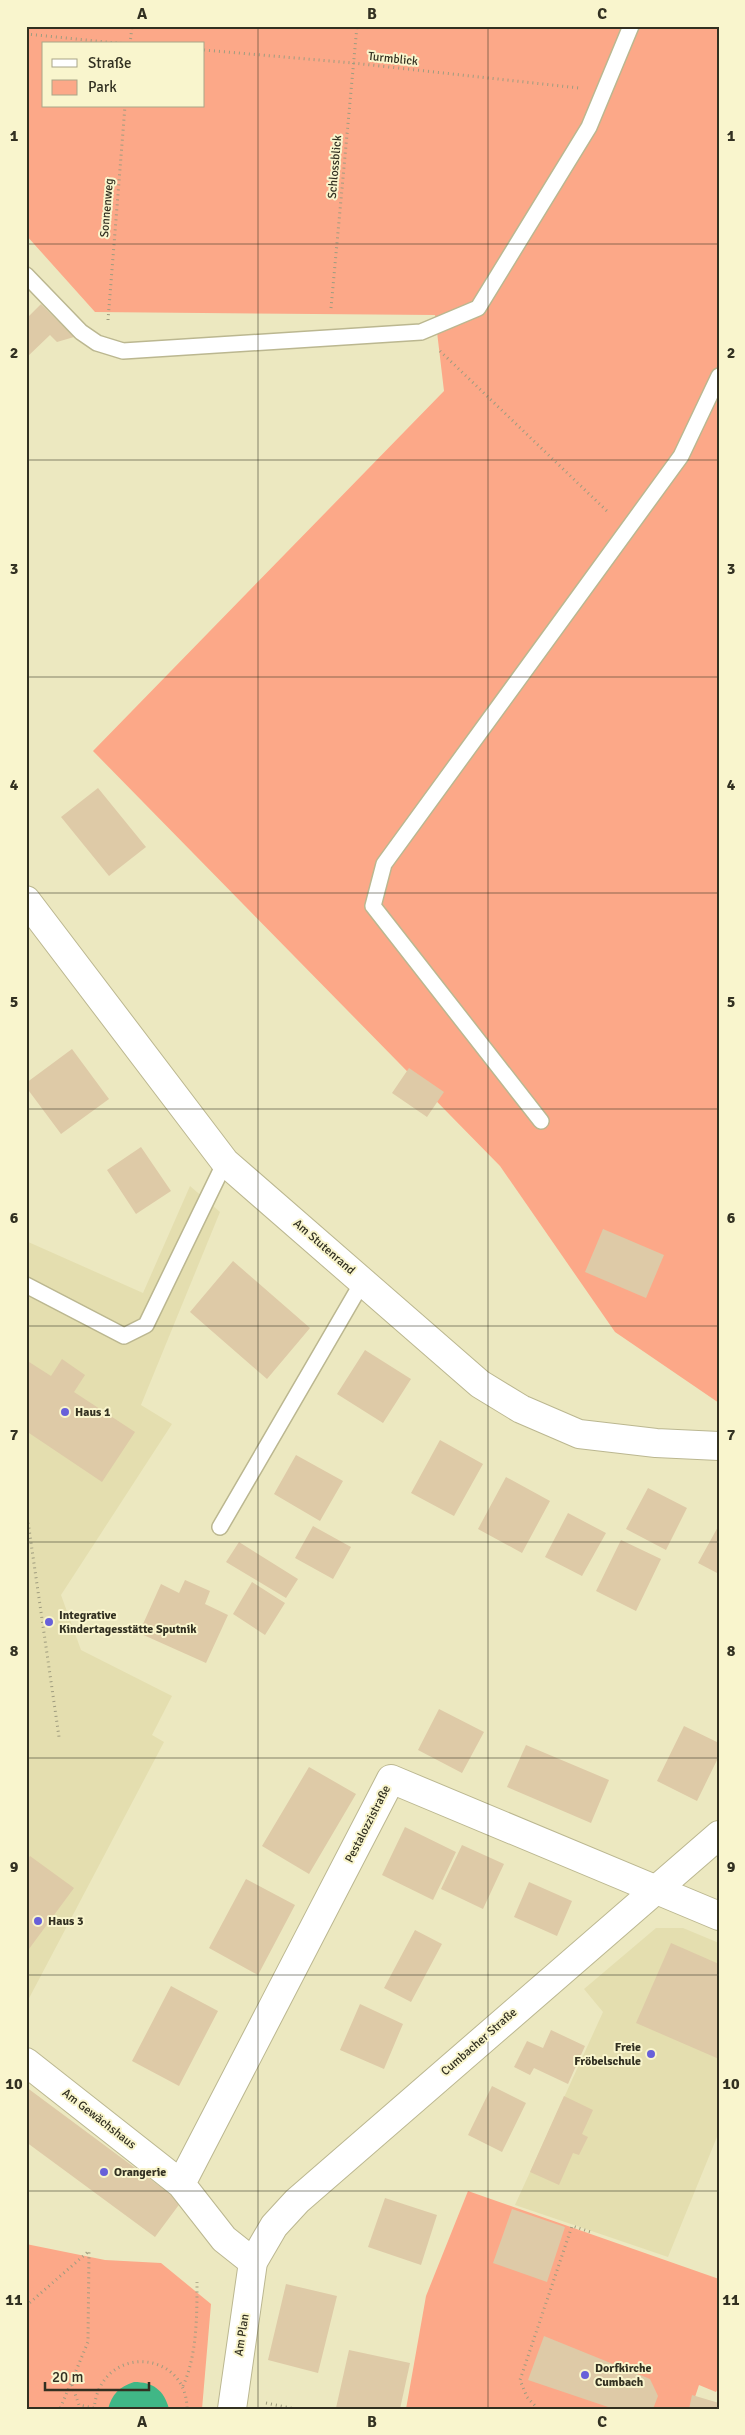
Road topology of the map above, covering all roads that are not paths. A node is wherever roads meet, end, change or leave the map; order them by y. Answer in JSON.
{"nodes":[{"id":1,"x":631,"y":26,"type":"edge"},
{"id":2,"x":26,"y":275,"type":"edge"},
{"id":3,"x":719,"y":376,"type":"edge"},
{"id":4,"x":26,"y":900,"type":"edge"},
{"id":5,"x":541,"y":1121,"type":"dead end"},
{"id":6,"x":225,"y":1162,"type":"junction"},
{"id":7,"x":364,"y":1282,"type":"junction"},
{"id":8,"x":26,"y":1285,"type":"edge"},
{"id":9,"x":719,"y":1446,"type":"edge"},
{"id":10,"x":220,"y":1526,"type":"dead end"},
{"id":11,"x":719,"y":1835,"type":"edge"},
{"id":12,"x":656,"y":1889,"type":"junction"},
{"id":13,"x":719,"y":1916,"type":"edge"},
{"id":14,"x":26,"y":2062,"type":"edge"},
{"id":15,"x":181,"y":2184,"type":"junction"},
{"id":16,"x":253,"y":2262,"type":"junction"},
{"id":17,"x":232,"y":2409,"type":"edge"}],
"edges":[{"from":1,"to":2,"type":"lane"},
{"from":3,"to":5,"type":"lane"},
{"from":4,"to":6,"type":"street","name":"Am Stutenrand"},
{"from":6,"to":7,"type":"street","name":"Am Stutenrand"},
{"from":6,"to":8,"type":"lane"},
{"from":7,"to":9,"type":"street","name":"Am Stutenrand"},
{"from":7,"to":10,"type":"lane"},
{"from":11,"to":12,"type":"street","name":"Cumbacher Straße"},
{"from":12,"to":13,"type":"street","name":"Pestalozzistraße"},
{"from":12,"to":15,"type":"street","name":"Pestalozzistraße"},
{"from":12,"to":16,"type":"street","name":"Cumbacher Straße"},
{"from":14,"to":15,"type":"street","name":"Am Gewächshaus"},
{"from":15,"to":16,"type":"street","name":"Am Gewächshaus"},
{"from":16,"to":17,"type":"street","name":"Am Plan"}]}
